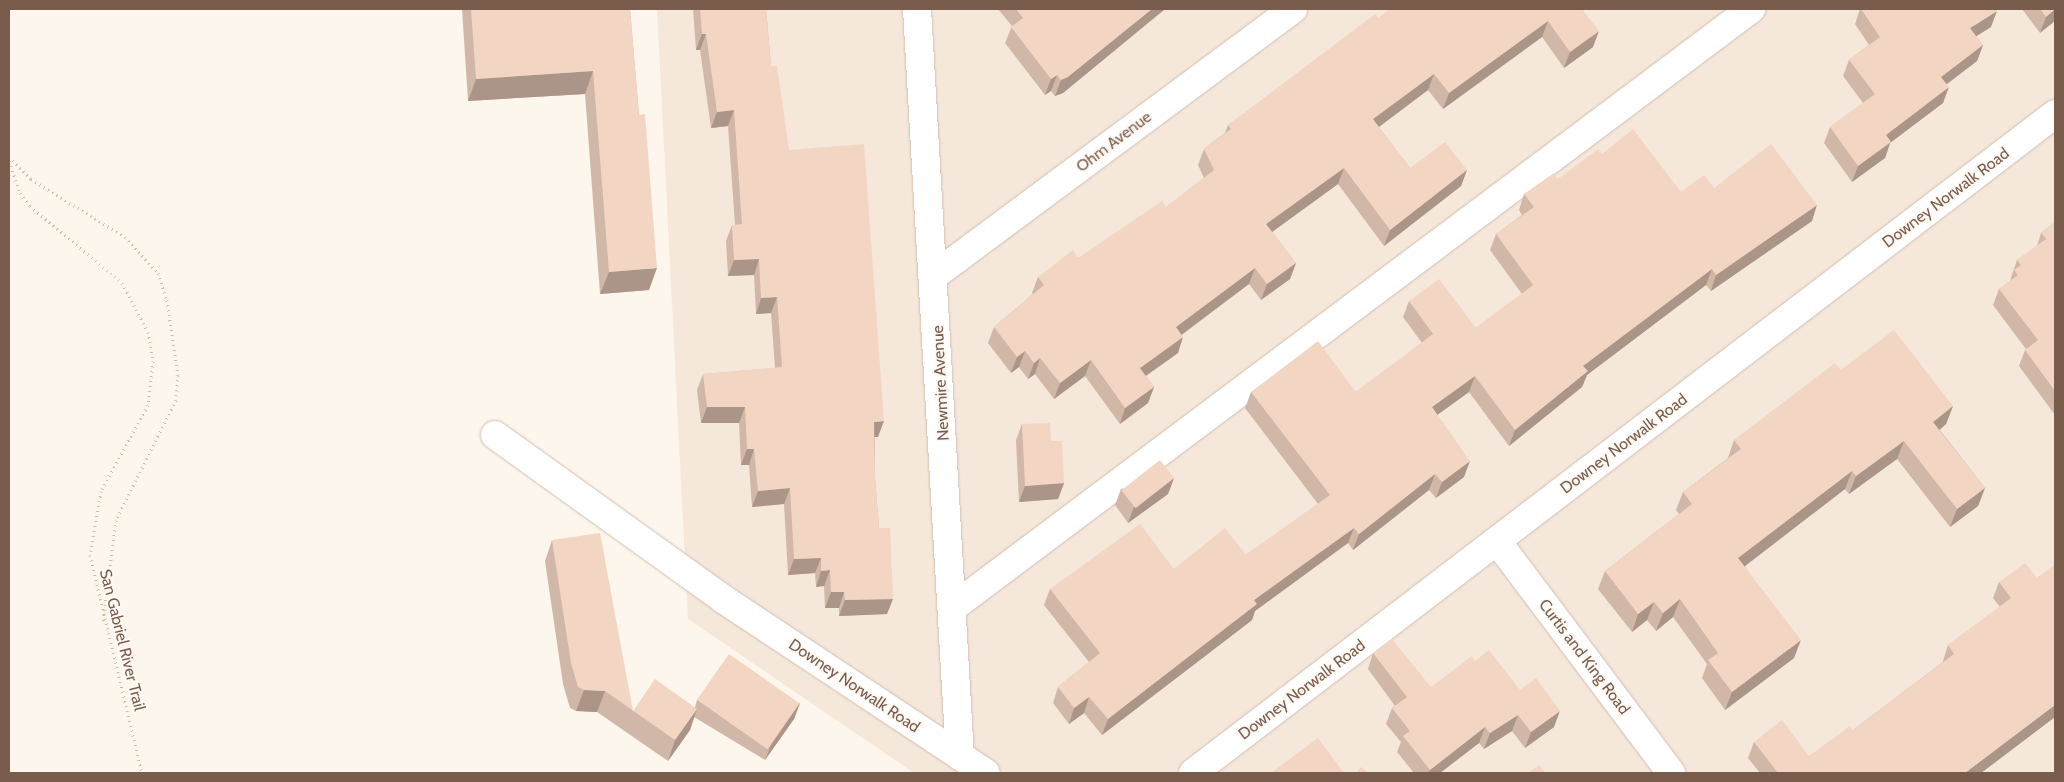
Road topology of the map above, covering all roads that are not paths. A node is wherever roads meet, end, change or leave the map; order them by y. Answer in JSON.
{"nodes":[{"id":1,"x":917,"y":9,"type":"edge"},
{"id":2,"x":1293,"y":9,"type":"edge"},
{"id":3,"x":1751,"y":9,"type":"edge"},
{"id":4,"x":2055,"y":114,"type":"edge"},
{"id":5,"x":935,"y":275,"type":"junction"},
{"id":6,"x":495,"y":435,"type":"dead end"},
{"id":7,"x":1497,"y":541,"type":"junction"},
{"id":8,"x":952,"y":608,"type":"junction"},
{"id":9,"x":976,"y":768,"type":"edge"},
{"id":10,"x":1193,"y":773,"type":"edge"},
{"id":11,"x":1671,"y":773,"type":"edge"}],
"edges":[{"from":1,"to":5,"type":"street","name":"Newmire Avenue"},
{"from":2,"to":5,"type":"street","name":"Ohm Avenue"},
{"from":3,"to":8,"type":"street"},
{"from":4,"to":7,"type":"street","name":"Downey Norwalk Road"},
{"from":5,"to":8,"type":"street","name":"Newmire Avenue"},
{"from":6,"to":9,"type":"street","name":"Downey Norwalk Road"},
{"from":7,"to":10,"type":"street","name":"Downey Norwalk Road"},
{"from":7,"to":11,"type":"street","name":"Curtis and King Road"},
{"from":8,"to":9,"type":"street","name":"Newmire Avenue"}]}
